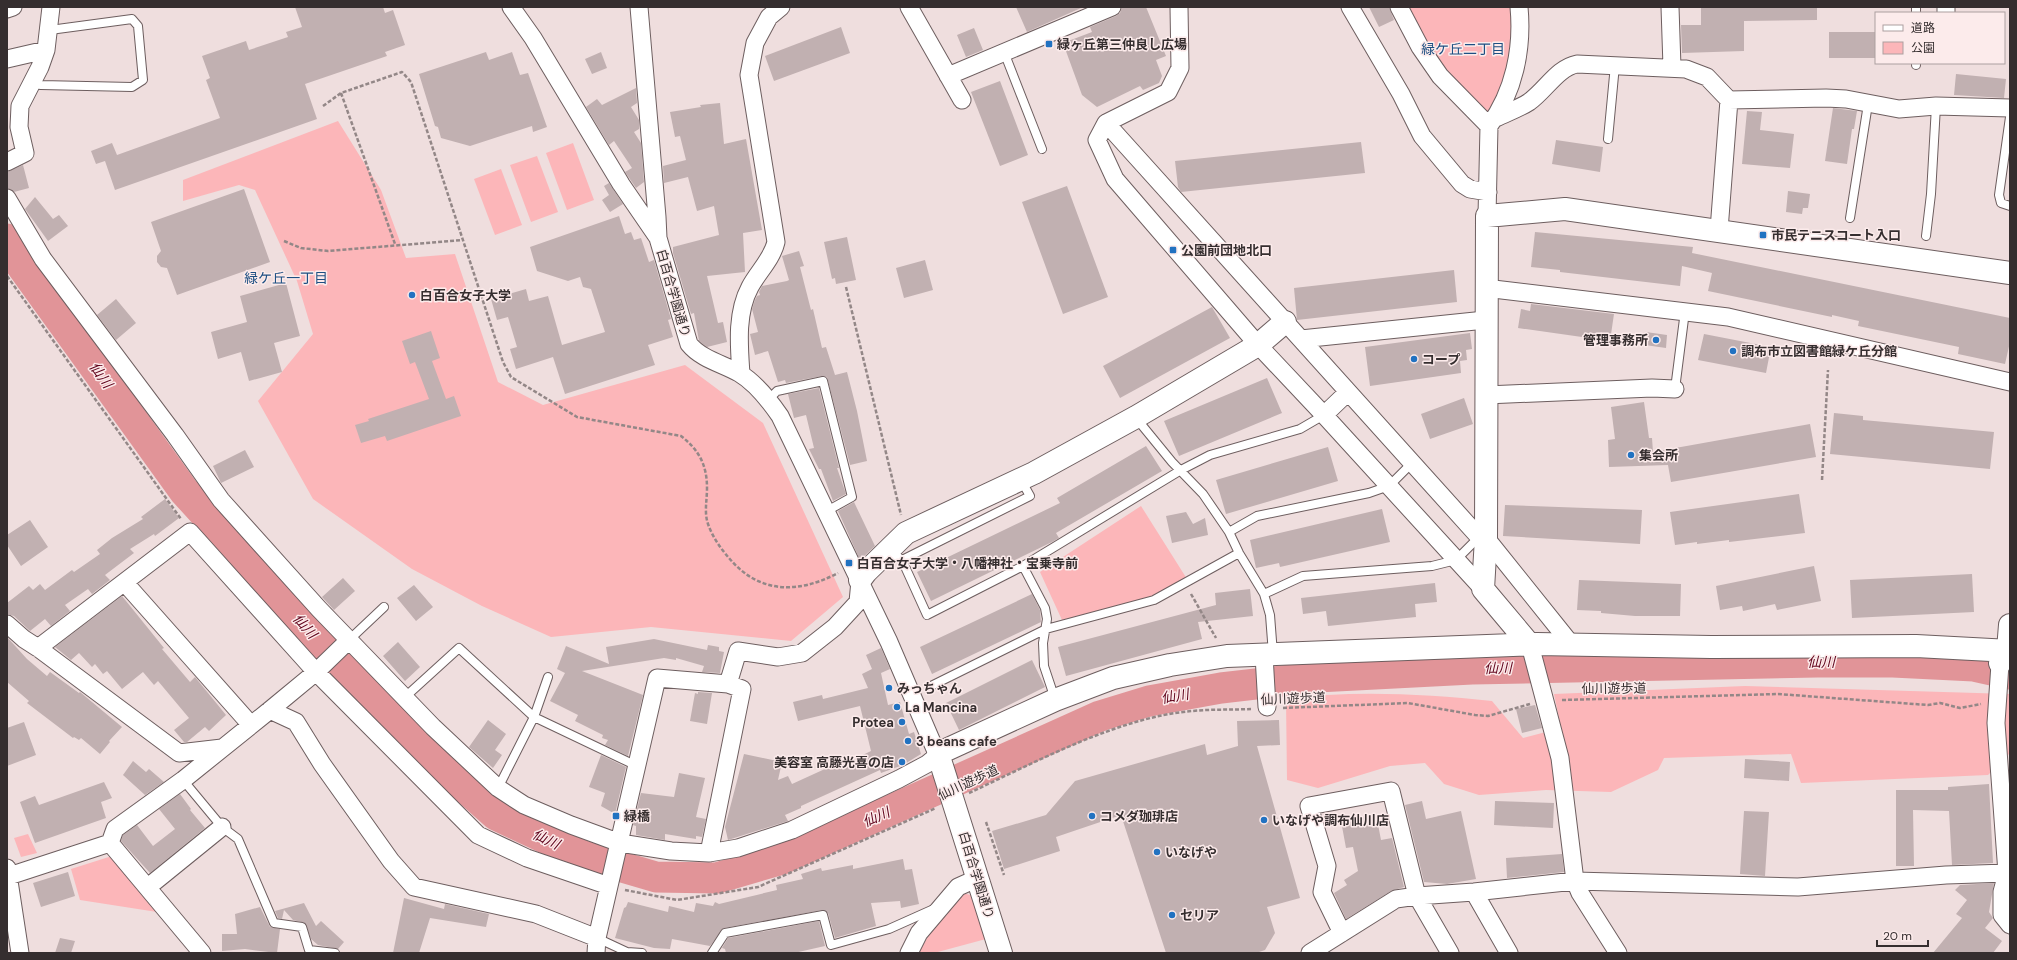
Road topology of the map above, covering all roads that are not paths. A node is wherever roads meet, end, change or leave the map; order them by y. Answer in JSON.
{"nodes":[{"id":1,"x":13,"y":7,"type":"edge"},
{"id":2,"x":51,"y":7,"type":"edge"},
{"id":3,"x":511,"y":7,"type":"edge"},
{"id":4,"x":639,"y":7,"type":"edge"},
{"id":5,"x":781,"y":7,"type":"edge"},
{"id":6,"x":909,"y":7,"type":"edge"},
{"id":7,"x":1112,"y":7,"type":"edge"},
{"id":8,"x":1179,"y":7,"type":"edge"},
{"id":9,"x":1350,"y":7,"type":"edge"},
{"id":10,"x":1399,"y":7,"type":"edge"},
{"id":11,"x":1519,"y":7,"type":"edge"},
{"id":12,"x":1670,"y":7,"type":"edge"},
{"id":13,"x":7,"y":9,"type":"edge"},
{"id":14,"x":50,"y":30,"type":"junction"},
{"id":15,"x":46,"y":50,"type":"junction"},
{"id":16,"x":1004,"y":52,"type":"junction"},
{"id":17,"x":7,"y":58,"type":"edge"},
{"id":18,"x":1615,"y":65,"type":"junction"},
{"id":19,"x":1672,"y":67,"type":"junction"},
{"id":20,"x":948,"y":76,"type":"junction"},
{"id":21,"x":31,"y":83,"type":"junction"},
{"id":22,"x":962,"y":100,"type":"dead end"},
{"id":23,"x":1729,"y":100,"type":"junction"},
{"id":24,"x":1868,"y":104,"type":"junction"},
{"id":25,"x":1936,"y":106,"type":"junction"},
{"id":26,"x":2010,"y":108,"type":"edge"},
{"id":27,"x":2010,"y":117,"type":"edge"},
{"id":28,"x":1492,"y":122,"type":"junction"},
{"id":29,"x":1106,"y":123,"type":"junction"},
{"id":30,"x":1608,"y":139,"type":"dead end"},
{"id":31,"x":1042,"y":149,"type":"dead end"},
{"id":32,"x":7,"y":162,"type":"edge"},
{"id":33,"x":1488,"y":192,"type":"junction"},
{"id":34,"x":7,"y":198,"type":"edge"},
{"id":35,"x":2010,"y":206,"type":"edge"},
{"id":36,"x":1487,"y":216,"type":"junction"},
{"id":37,"x":1850,"y":218,"type":"dead end"},
{"id":38,"x":1718,"y":230,"type":"junction"},
{"id":39,"x":1926,"y":236,"type":"dead end"},
{"id":40,"x":658,"y":238,"type":"junction"},
{"id":41,"x":2010,"y":273,"type":"edge"},
{"id":42,"x":1486,"y":288,"type":"junction"},
{"id":43,"x":1685,"y":311,"type":"junction"},
{"id":44,"x":1485,"y":320,"type":"junction"},
{"id":45,"x":1284,"y":322,"type":"junction"},
{"id":46,"x":1301,"y":339,"type":"junction"},
{"id":47,"x":1258,"y":345,"type":"junction"},
{"id":48,"x":741,"y":374,"type":"junction"},
{"id":49,"x":2010,"y":382,"type":"edge"},
{"id":50,"x":1675,"y":389,"type":"joint"},
{"id":51,"x":1348,"y":392,"type":"junction"},
{"id":52,"x":1486,"y":395,"type":"junction"},
{"id":53,"x":769,"y":399,"type":"junction"},
{"id":54,"x":1324,"y":415,"type":"junction"},
{"id":55,"x":1136,"y":418,"type":"junction"},
{"id":56,"x":1412,"y":463,"type":"junction"},
{"id":57,"x":1181,"y":470,"type":"junction"},
{"id":58,"x":1021,"y":480,"type":"junction"},
{"id":59,"x":1389,"y":486,"type":"junction"},
{"id":60,"x":825,"y":512,"type":"junction"},
{"id":61,"x":1229,"y":532,"type":"junction"},
{"id":62,"x":1482,"y":538,"type":"junction"},
{"id":63,"x":1239,"y":553,"type":"junction"},
{"id":64,"x":895,"y":555,"type":"junction"},
{"id":65,"x":1456,"y":560,"type":"junction"},
{"id":66,"x":1023,"y":566,"type":"junction"},
{"id":67,"x":856,"y":573,"type":"junction"},
{"id":68,"x":125,"y":583,"type":"junction"},
{"id":69,"x":1483,"y":589,"type":"junction"},
{"id":70,"x":1264,"y":594,"type":"junction"},
{"id":71,"x":384,"y":607,"type":"dead end"},
{"id":72,"x":7,"y":624,"type":"edge"},
{"id":73,"x":2010,"y":625,"type":"edge"},
{"id":74,"x":1046,"y":629,"type":"junction"},
{"id":75,"x":345,"y":643,"type":"junction"},
{"id":76,"x":1571,"y":644,"type":"junction"},
{"id":77,"x":38,"y":648,"type":"junction"},
{"id":78,"x":1532,"y":652,"type":"junction"},
{"id":79,"x":2006,"y":655,"type":"edge"},
{"id":80,"x":1267,"y":660,"type":"junction"},
{"id":81,"x":319,"y":669,"type":"junction"},
{"id":82,"x":548,"y":677,"type":"dead end"},
{"id":83,"x":728,"y":684,"type":"junction"},
{"id":84,"x":931,"y":686,"type":"dead end"},
{"id":85,"x":404,"y":698,"type":"junction"},
{"id":86,"x":1055,"y":700,"type":"junction"},
{"id":87,"x":1267,"y":708,"type":"road end"},
{"id":88,"x":270,"y":710,"type":"junction"},
{"id":89,"x":534,"y":717,"type":"junction"},
{"id":90,"x":251,"y":725,"type":"junction"},
{"id":91,"x":223,"y":748,"type":"junction"},
{"id":92,"x":939,"y":759,"type":"junction"},
{"id":93,"x":637,"y":766,"type":"junction"},
{"id":94,"x":183,"y":780,"type":"junction"},
{"id":95,"x":498,"y":788,"type":"junction"},
{"id":96,"x":222,"y":827,"type":"junction"},
{"id":97,"x":110,"y":843,"type":"junction"},
{"id":98,"x":619,"y":847,"type":"junction"},
{"id":99,"x":709,"y":853,"type":"junction"},
{"id":100,"x":8,"y":872,"type":"edge"},
{"id":101,"x":2007,"y":873,"type":"junction"},
{"id":102,"x":978,"y":878,"type":"junction"},
{"id":103,"x":1575,"y":881,"type":"junction"},
{"id":104,"x":609,"y":886,"type":"junction"},
{"id":105,"x":148,"y":887,"type":"junction"},
{"id":106,"x":1474,"y":892,"type":"junction"},
{"id":107,"x":1417,"y":896,"type":"junction"},
{"id":108,"x":942,"y":905,"type":"junction"},
{"id":109,"x":2010,"y":925,"type":"edge"},
{"id":110,"x":1342,"y":933,"type":"junction"},
{"id":111,"x":596,"y":945,"type":"edge"},
{"id":112,"x":20,"y":953,"type":"edge"},
{"id":113,"x":202,"y":953,"type":"edge"},
{"id":114,"x":335,"y":953,"type":"edge"},
{"id":115,"x":642,"y":953,"type":"edge"},
{"id":116,"x":712,"y":953,"type":"edge"},
{"id":117,"x":909,"y":953,"type":"edge"},
{"id":118,"x":1001,"y":953,"type":"edge"},
{"id":119,"x":1310,"y":953,"type":"edge"},
{"id":120,"x":1450,"y":953,"type":"edge"},
{"id":121,"x":1509,"y":953,"type":"edge"},
{"id":122,"x":1618,"y":953,"type":"edge"}],
"edges":[{"from":1,"to":13,"type":"street"},
{"from":2,"to":14,"type":"street"},
{"from":3,"to":40,"type":"street","name":"白百合学園通り"},
{"from":4,"to":40,"type":"street"},
{"from":5,"to":48,"type":"street"},
{"from":6,"to":20,"type":"street"},
{"from":7,"to":16,"type":"street"},
{"from":8,"to":29,"type":"street"},
{"from":9,"to":33,"type":"street"},
{"from":10,"to":28,"type":"street"},
{"from":11,"to":28,"type":"street"},
{"from":12,"to":19,"type":"street"},
{"from":14,"to":15,"type":"street"},
{"from":14,"to":21,"type":"lane"},
{"from":15,"to":17,"type":"street"},
{"from":15,"to":21,"type":"street"},
{"from":16,"to":20,"type":"street"},
{"from":16,"to":31,"type":"lane"},
{"from":18,"to":19,"type":"street"},
{"from":18,"to":28,"type":"street"},
{"from":18,"to":30,"type":"lane"},
{"from":19,"to":23,"type":"street"},
{"from":20,"to":22,"type":"street"},
{"from":21,"to":32,"type":"street"},
{"from":23,"to":24,"type":"street"},
{"from":23,"to":38,"type":"street"},
{"from":24,"to":25,"type":"street"},
{"from":24,"to":37,"type":"lane"},
{"from":25,"to":26,"type":"street"},
{"from":25,"to":39,"type":"lane"},
{"from":27,"to":35,"type":"lane"},
{"from":28,"to":33,"type":"street"},
{"from":29,"to":45,"type":"street"},
{"from":29,"to":47,"type":"street"},
{"from":33,"to":36,"type":"street"},
{"from":34,"to":75,"type":"street"},
{"from":36,"to":38,"type":"street"},
{"from":36,"to":42,"type":"street"},
{"from":38,"to":41,"type":"street"},
{"from":40,"to":48,"type":"street","name":"白百合学園通り"},
{"from":42,"to":43,"type":"street"},
{"from":42,"to":44,"type":"street"},
{"from":43,"to":49,"type":"street"},
{"from":43,"to":50,"type":"lane"},
{"from":44,"to":46,"type":"street"},
{"from":44,"to":52,"type":"street"},
{"from":45,"to":46,"type":"street"},
{"from":45,"to":47,"type":"street"},
{"from":46,"to":51,"type":"street"},
{"from":47,"to":54,"type":"street"},
{"from":47,"to":55,"type":"street"},
{"from":48,"to":53,"type":"street","name":"白百合学園通り"},
{"from":50,"to":52,"type":"street"},
{"from":51,"to":54,"type":"street"},
{"from":51,"to":56,"type":"street"},
{"from":52,"to":62,"type":"street"},
{"from":53,"to":60,"type":"street","name":"白百合学園通り"},
{"from":53,"to":60,"type":"lane"},
{"from":54,"to":57,"type":"lane"},
{"from":54,"to":59,"type":"street"},
{"from":55,"to":57,"type":"lane"},
{"from":55,"to":58,"type":"street"},
{"from":56,"to":59,"type":"lane"},
{"from":56,"to":62,"type":"street"},
{"from":57,"to":61,"type":"lane"},
{"from":57,"to":66,"type":"lane"},
{"from":58,"to":64,"type":"street"},
{"from":58,"to":64,"type":"lane"},
{"from":59,"to":61,"type":"lane"},
{"from":59,"to":65,"type":"street"},
{"from":60,"to":67,"type":"street","name":"白百合学園通り"},
{"from":61,"to":63,"type":"lane"},
{"from":62,"to":65,"type":"lane"},
{"from":62,"to":69,"type":"street"},
{"from":62,"to":76,"type":"street"},
{"from":63,"to":70,"type":"lane"},
{"from":63,"to":74,"type":"lane"},
{"from":64,"to":66,"type":"lane"},
{"from":64,"to":67,"type":"street"},
{"from":65,"to":69,"type":"street"},
{"from":65,"to":70,"type":"lane"},
{"from":66,"to":74,"type":"lane"},
{"from":67,"to":83,"type":"street"},
{"from":67,"to":92,"type":"street","name":"白百合学園通り"},
{"from":68,"to":77,"type":"street"},
{"from":68,"to":81,"type":"street"},
{"from":68,"to":90,"type":"street"},
{"from":69,"to":78,"type":"street"},
{"from":70,"to":80,"type":"lane"},
{"from":71,"to":75,"type":"lane"},
{"from":72,"to":77,"type":"street"},
{"from":73,"to":79,"type":"street"},
{"from":74,"to":84,"type":"lane"},
{"from":74,"to":86,"type":"lane"},
{"from":75,"to":81,"type":"street"},
{"from":75,"to":85,"type":"street"},
{"from":76,"to":78,"type":"street"},
{"from":76,"to":79,"type":"street"},
{"from":77,"to":91,"type":"street"},
{"from":78,"to":80,"type":"street"},
{"from":78,"to":103,"type":"street"},
{"from":79,"to":101,"type":"street"},
{"from":80,"to":86,"type":"street"},
{"from":80,"to":87,"type":"street"},
{"from":81,"to":88,"type":"street"},
{"from":81,"to":104,"type":"street"},
{"from":82,"to":89,"type":"lane"},
{"from":83,"to":93,"type":"street"},
{"from":83,"to":99,"type":"street"},
{"from":85,"to":89,"type":"lane"},
{"from":85,"to":95,"type":"street"},
{"from":86,"to":92,"type":"street"},
{"from":88,"to":90,"type":"street"},
{"from":88,"to":111,"type":"street"},
{"from":89,"to":93,"type":"lane"},
{"from":89,"to":95,"type":"lane"},
{"from":90,"to":91,"type":"street"},
{"from":91,"to":94,"type":"street"},
{"from":92,"to":99,"type":"street"},
{"from":92,"to":102,"type":"street","name":"白百合学園通り"},
{"from":93,"to":98,"type":"street"},
{"from":94,"to":96,"type":"lane"},
{"from":94,"to":97,"type":"street"},
{"from":95,"to":98,"type":"street"},
{"from":96,"to":105,"type":"street"},
{"from":96,"to":114,"type":"lane"},
{"from":97,"to":100,"type":"street"},
{"from":97,"to":105,"type":"street"},
{"from":98,"to":99,"type":"street"},
{"from":98,"to":104,"type":"street"},
{"from":100,"to":112,"type":"street"},
{"from":101,"to":103,"type":"street"},
{"from":101,"to":109,"type":"street"},
{"from":102,"to":108,"type":"street"},
{"from":102,"to":118,"type":"street","name":"白百合学園通り"},
{"from":103,"to":106,"type":"street"},
{"from":103,"to":122,"type":"street"},
{"from":104,"to":111,"type":"street"},
{"from":105,"to":113,"type":"street"},
{"from":106,"to":107,"type":"street"},
{"from":106,"to":121,"type":"street"},
{"from":107,"to":110,"type":"street"},
{"from":107,"to":110,"type":"street"},
{"from":107,"to":120,"type":"street"},
{"from":108,"to":116,"type":"lane"},
{"from":108,"to":117,"type":"street"},
{"from":110,"to":119,"type":"street"},
{"from":111,"to":115,"type":"lane"}]}
